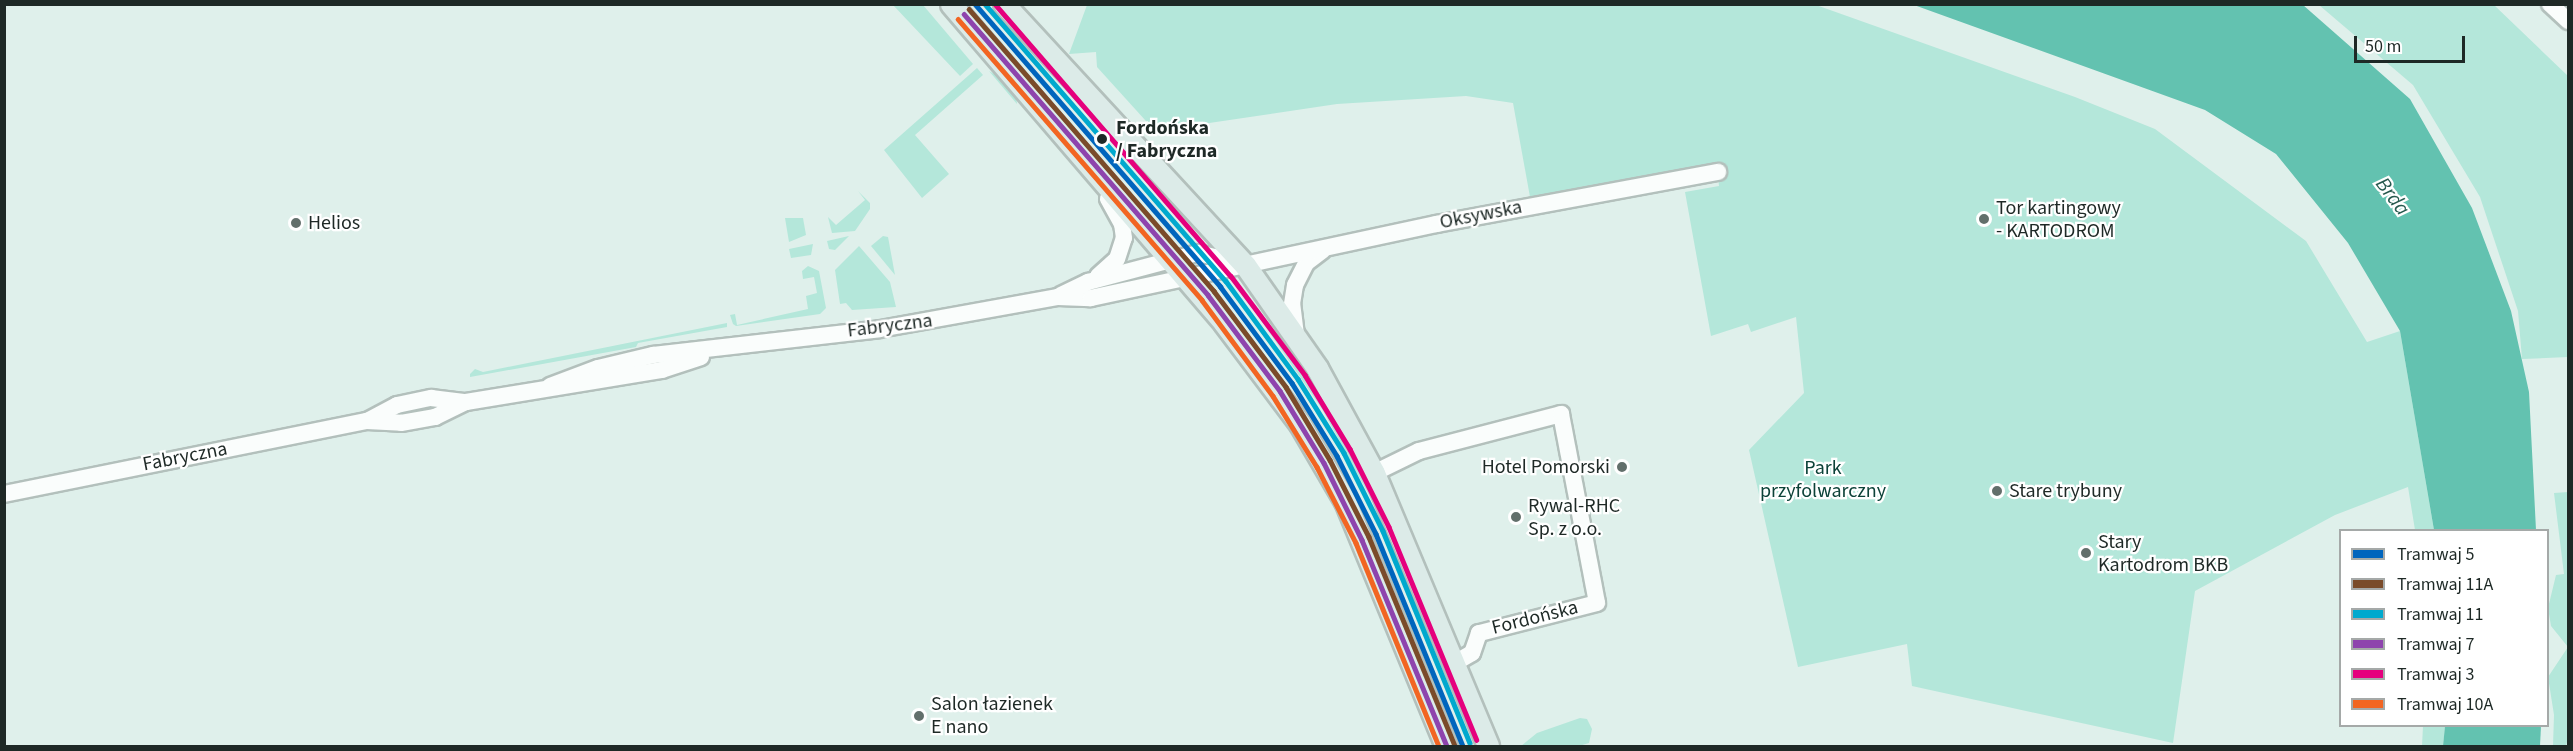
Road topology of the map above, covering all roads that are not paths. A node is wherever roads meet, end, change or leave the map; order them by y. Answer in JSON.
{"nodes":[{"id":1,"x":951,"y":4,"type":"edge"},
{"id":2,"x":1004,"y":4,"type":"edge"},
{"id":3,"x":2550,"y":4,"type":"edge"},
{"id":4,"x":2568,"y":21,"type":"edge"},
{"id":5,"x":1080,"y":155,"type":"junction"},
{"id":6,"x":1718,"y":172,"type":"dead end"},
{"id":7,"x":1326,"y":248,"type":"junction"},
{"id":8,"x":1170,"y":260,"type":"junction"},
{"id":9,"x":1245,"y":265,"type":"junction"},
{"id":10,"x":1088,"y":282,"type":"junction"},
{"id":11,"x":1193,"y":286,"type":"junction"},
{"id":12,"x":1058,"y":297,"type":"junction"},
{"id":13,"x":1296,"y":336,"type":"junction"},
{"id":14,"x":1374,"y":473,"type":"junction"},
{"id":15,"x":4,"y":494,"type":"edge"},
{"id":16,"x":1455,"y":663,"type":"junction"},
{"id":17,"x":1446,"y":747,"type":"edge"},
{"id":18,"x":1488,"y":747,"type":"edge"}],
"edges":[{"from":1,"to":5,"type":"main road"},
{"from":2,"to":9,"type":"main road"},
{"from":3,"to":4,"type":"street"},
{"from":5,"to":8,"type":"main road"},
{"from":5,"to":10,"type":"street"},
{"from":6,"to":7,"type":"street","name":"Oksywska"},
{"from":7,"to":9,"type":"street","name":"Oksywska"},
{"from":7,"to":13,"type":"street"},
{"from":8,"to":9,"type":"street","name":"Fabryczna"},
{"from":8,"to":10,"type":"street","name":"Fabryczna"},
{"from":8,"to":11,"type":"main road"},
{"from":9,"to":11,"type":"street","name":"Oksywska"},
{"from":9,"to":13,"type":"main road"},
{"from":10,"to":12,"type":"street","name":"Fabryczna"},
{"from":11,"to":12,"type":"street","name":"Fabryczna"},
{"from":11,"to":17,"type":"main road"},
{"from":12,"to":15,"type":"street","name":"Fabryczna"},
{"from":13,"to":14,"type":"main road"},
{"from":14,"to":16,"type":"main road"},
{"from":14,"to":16,"type":"street","name":"Fordońska"},
{"from":16,"to":18,"type":"main road"}]}
